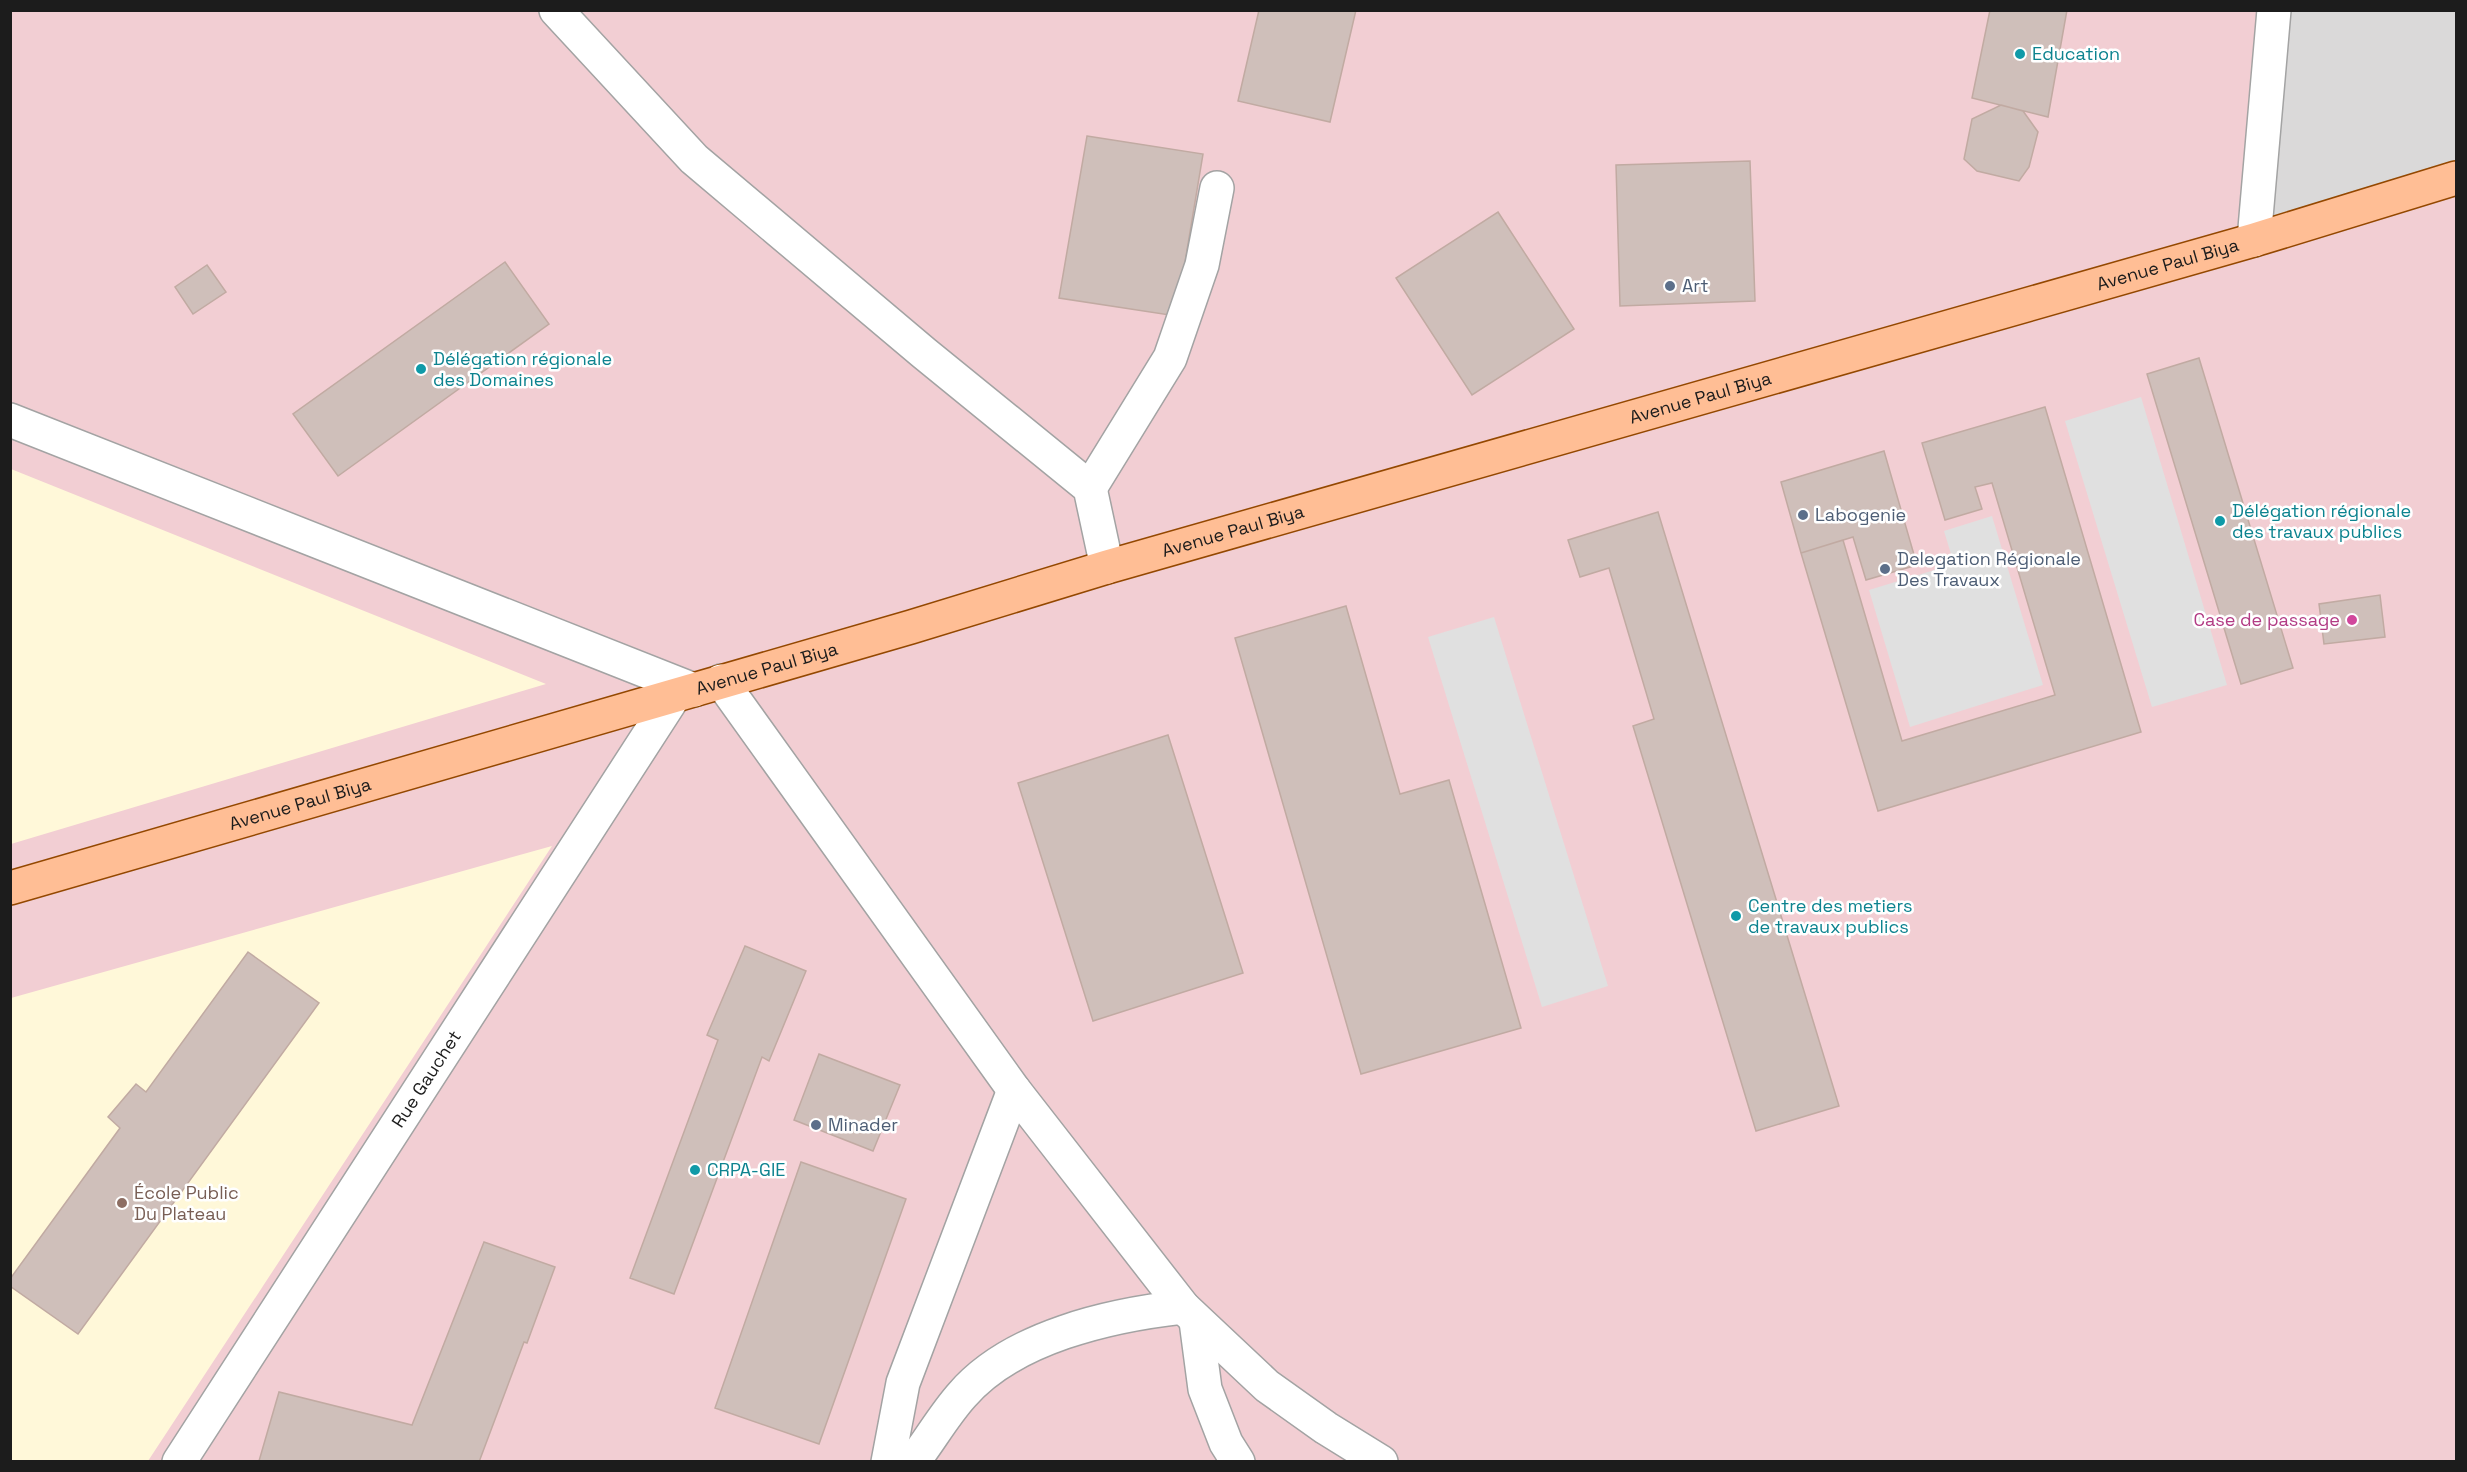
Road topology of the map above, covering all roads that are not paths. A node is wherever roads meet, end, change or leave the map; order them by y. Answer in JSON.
{"nodes":[{"id":1,"x":556,"y":10,"type":"edge"},
{"id":2,"x":2295,"y":10,"type":"edge"},
{"id":3,"x":2273,"y":26,"type":"edge"},
{"id":4,"x":2457,"y":178,"type":"edge"},
{"id":5,"x":1217,"y":188,"type":"dead end"},
{"id":6,"x":2254,"y":240,"type":"junction"},
{"id":7,"x":10,"y":420,"type":"edge"},
{"id":8,"x":1090,"y":488,"type":"junction"},
{"id":9,"x":1107,"y":567,"type":"junction"},
{"id":10,"x":696,"y":689,"type":"junction"},
{"id":11,"x":10,"y":888,"type":"edge"},
{"id":12,"x":1014,"y":1090,"type":"junction"},
{"id":13,"x":1189,"y":1314,"type":"junction"},
{"id":14,"x":179,"y":1461,"type":"edge"},
{"id":15,"x":888,"y":1461,"type":"edge"},
{"id":16,"x":913,"y":1461,"type":"edge"},
{"id":17,"x":1238,"y":1461,"type":"edge"},
{"id":18,"x":1381,"y":1461,"type":"edge"}],
"edges":[{"from":1,"to":8,"type":"street"},
{"from":2,"to":3,"type":"street"},
{"from":3,"to":6,"type":"street"},
{"from":4,"to":6,"type":"main road","name":"Avenue Paul Biya"},
{"from":5,"to":8,"type":"street"},
{"from":6,"to":9,"type":"main road","name":"Avenue Paul Biya"},
{"from":7,"to":10,"type":"street"},
{"from":8,"to":9,"type":"street"},
{"from":9,"to":10,"type":"main road","name":"Avenue Paul Biya"},
{"from":10,"to":11,"type":"main road","name":"Avenue Paul Biya"},
{"from":10,"to":12,"type":"street"},
{"from":10,"to":14,"type":"street","name":"Rue Gauchet"},
{"from":12,"to":13,"type":"street"},
{"from":12,"to":15,"type":"street"},
{"from":13,"to":16,"type":"street"},
{"from":13,"to":17,"type":"street"},
{"from":13,"to":18,"type":"street"}]}
